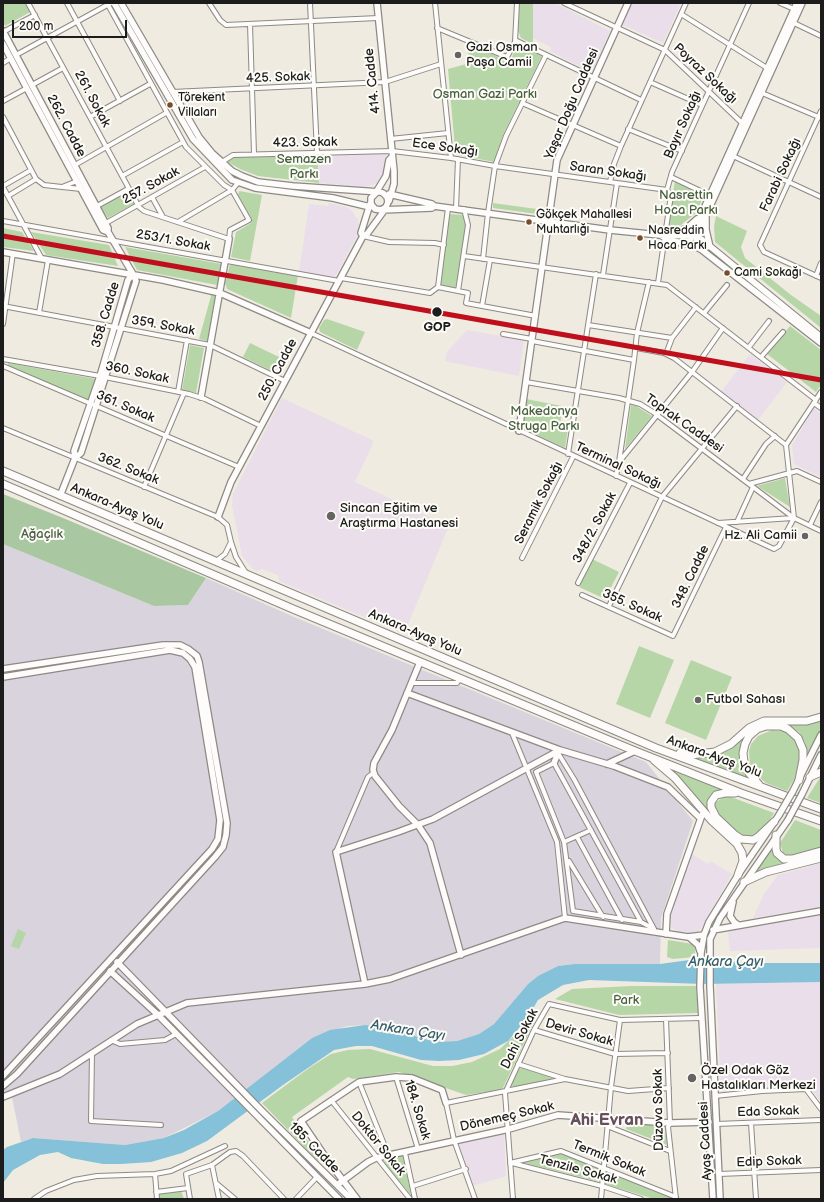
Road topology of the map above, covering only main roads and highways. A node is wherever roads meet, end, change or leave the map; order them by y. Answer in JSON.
{"nodes":[{"id":1,"x":3,"y":471,"type":"edge"},
{"id":2,"x":3,"y":484,"type":"edge"},
{"id":3,"x":821,"y":717,"type":"edge"},
{"id":4,"x":656,"y":748,"type":"junction"},
{"id":5,"x":649,"y":756,"type":"junction"},
{"id":6,"x":821,"y":772,"type":"edge"},
{"id":7,"x":810,"y":777,"type":"road end"},
{"id":8,"x":799,"y":780,"type":"road end"},
{"id":9,"x":760,"y":786,"type":"junction"},
{"id":10,"x":754,"y":797,"type":"junction"},
{"id":11,"x":821,"y":809,"type":"edge"},
{"id":12,"x":809,"y":816,"type":"junction"},
{"id":13,"x":776,"y":818,"type":"road end"},
{"id":14,"x":821,"y":821,"type":"edge"},
{"id":15,"x":821,"y":824,"type":"edge"},
{"id":16,"x":776,"y":835,"type":"road end"},
{"id":17,"x":821,"y":851,"type":"edge"},
{"id":18,"x":821,"y":858,"type":"edge"},
{"id":19,"x":738,"y":875,"type":"road end"},
{"id":20,"x":744,"y":882,"type":"road end"}],
"edges":[{"from":1,"to":4,"type":"highway","name":"Ankara-Ayaş Yolu"},
{"from":2,"to":5,"type":"highway","name":"Ankara-Ayaş Yolu"},
{"from":3,"to":4,"type":"highway"},
{"from":4,"to":9,"type":"highway","name":"Ankara-Ayaş Yolu"},
{"from":5,"to":10,"type":"highway","name":"Ankara-Ayaş Yolu"},
{"from":5,"to":19,"type":"highway"},
{"from":6,"to":7,"type":"highway"},
{"from":8,"to":9,"type":"highway"},
{"from":9,"to":11,"type":"highway","name":"Ankara-Ayaş Yolu"},
{"from":10,"to":12,"type":"highway","name":"Ankara-Ayaş Yolu"},
{"from":10,"to":13,"type":"highway"},
{"from":12,"to":14,"type":"highway","name":"Ankara-Ayaş Yolu"},
{"from":12,"to":15,"type":"highway"},
{"from":16,"to":17,"type":"highway"},
{"from":18,"to":20,"type":"highway"}]}
